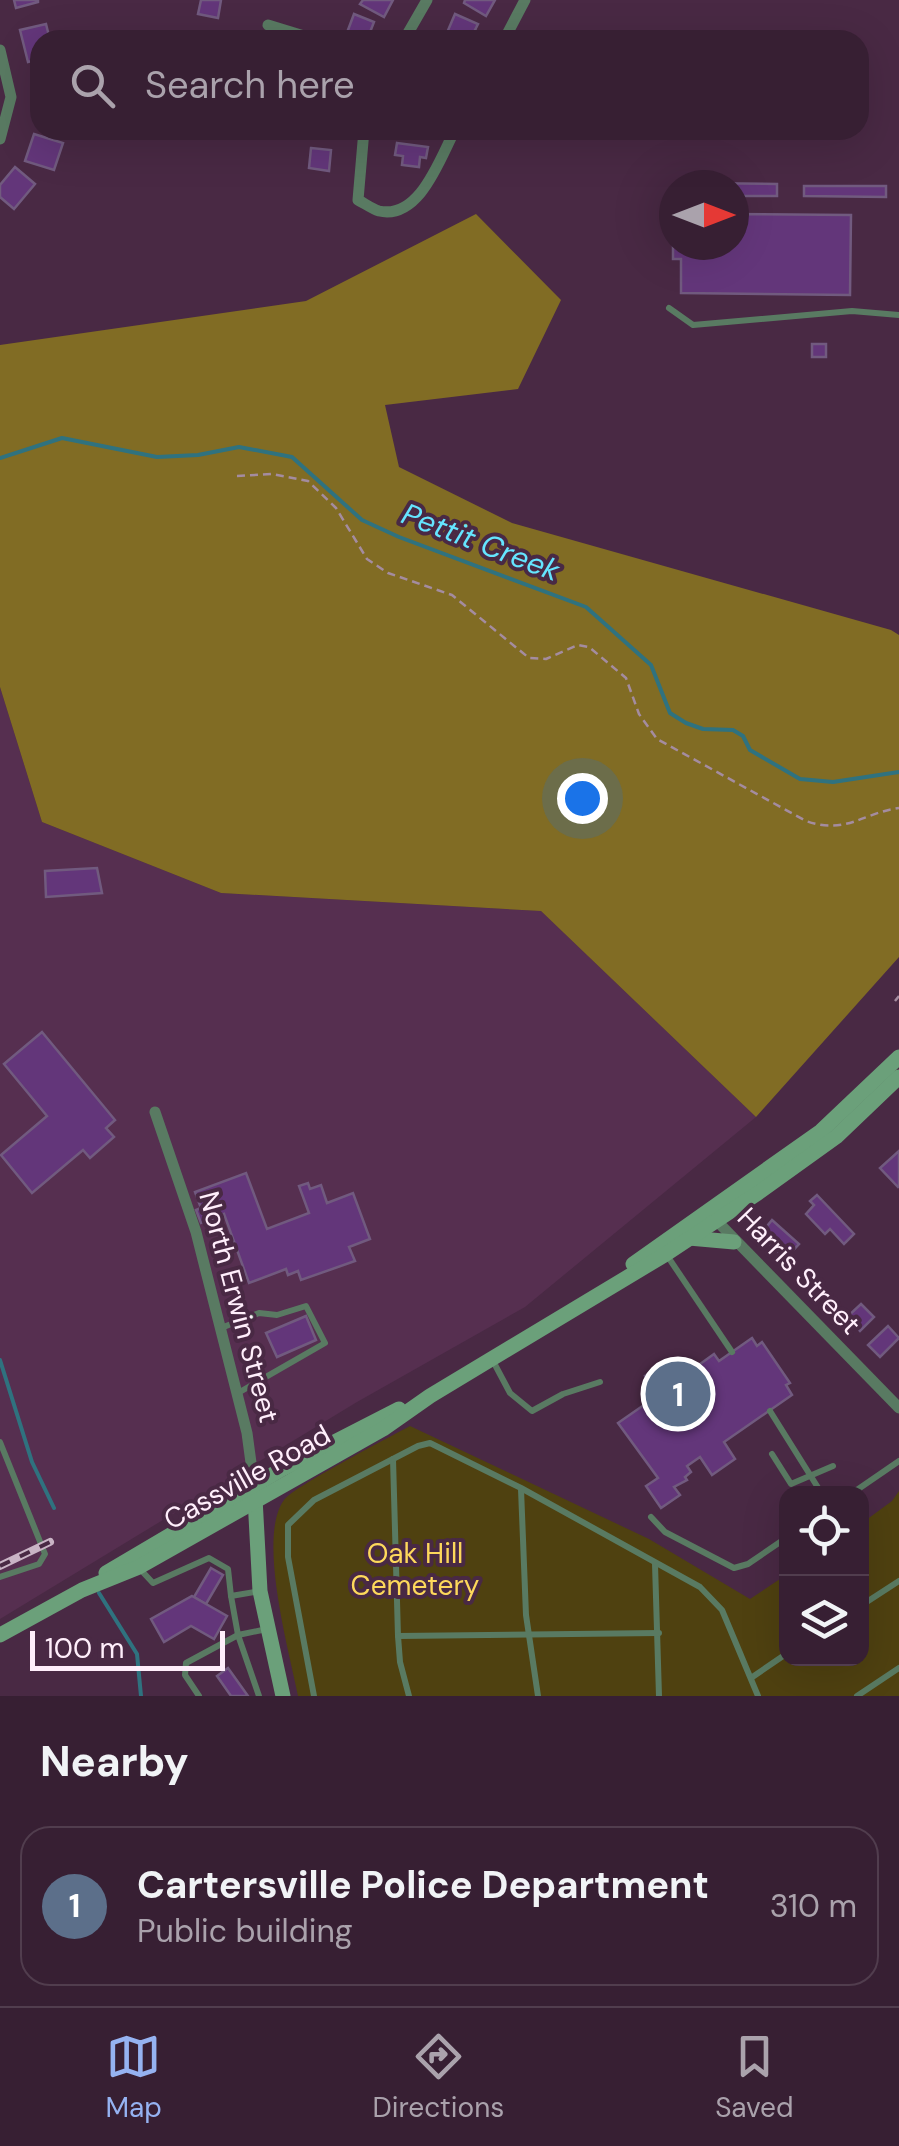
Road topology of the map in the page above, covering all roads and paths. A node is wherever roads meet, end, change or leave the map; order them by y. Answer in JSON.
{"nodes":[{"id":1,"x":427,"y":0,"type":"edge"},
{"id":2,"x":525,"y":0,"type":"edge"},
{"id":3,"x":268,"y":25,"type":"dead end"},
{"id":4,"x":284,"y":30,"type":"edge"},
{"id":5,"x":410,"y":30,"type":"edge"},
{"id":6,"x":509,"y":30,"type":"edge"},
{"id":7,"x":0,"y":50,"type":"edge"},
{"id":8,"x":0,"y":139,"type":"edge"},
{"id":9,"x":363,"y":140,"type":"edge"},
{"id":10,"x":450,"y":140,"type":"edge"},
{"id":11,"x":669,"y":308,"type":"dead end"},
{"id":12,"x":899,"y":315,"type":"edge"},
{"id":13,"x":237,"y":476,"type":"dead end"},
{"id":14,"x":899,"y":808,"type":"edge"},
{"id":15,"x":899,"y":996,"type":"edge"},
{"id":16,"x":895,"y":1001,"type":"dead end"},
{"id":17,"x":899,"y":1057,"type":"edge"},
{"id":18,"x":899,"y":1077,"type":"edge"},
{"id":19,"x":154,"y":1112,"type":"dead end"},
{"id":20,"x":712,"y":1215,"type":"junction"},
{"id":21,"x":690,"y":1238,"type":"junction"},
{"id":22,"x":734,"y":1242,"type":"junction"},
{"id":23,"x":666,"y":1254,"type":"junction"},
{"id":24,"x":599,"y":1292,"type":"junction"},
{"id":25,"x":222,"y":1328,"type":"junction"},
{"id":26,"x":732,"y":1352,"type":"dead end"},
{"id":27,"x":492,"y":1360,"type":"junction"},
{"id":28,"x":600,"y":1382,"type":"dead end"},
{"id":29,"x":238,"y":1394,"type":"junction"},
{"id":30,"x":430,"y":1396,"type":"junction"},
{"id":31,"x":899,"y":1408,"type":"edge"},
{"id":32,"x":770,"y":1411,"type":"dead end"},
{"id":33,"x":0,"y":1442,"type":"edge"},
{"id":34,"x":772,"y":1454,"type":"dead end"},
{"id":35,"x":393,"y":1458,"type":"junction"},
{"id":36,"x":899,"y":1461,"type":"edge"},
{"id":37,"x":834,"y":1466,"type":"dead end"},
{"id":38,"x":811,"y":1475,"type":"junction"},
{"id":39,"x":254,"y":1485,"type":"junction"},
{"id":40,"x":817,"y":1486,"type":"edge"},
{"id":41,"x":863,"y":1486,"type":"edge"},
{"id":42,"x":521,"y":1488,"type":"junction"},
{"id":43,"x":255,"y":1502,"type":"junction"},
{"id":44,"x":650,"y":1517,"type":"dead end"},
{"id":45,"x":779,"y":1543,"type":"edge"},
{"id":46,"x":655,"y":1563,"type":"junction"},
{"id":47,"x":139,"y":1566,"type":"junction"},
{"id":48,"x":0,"y":1578,"type":"edge"},
{"id":49,"x":899,"y":1581,"type":"edge"},
{"id":50,"x":82,"y":1590,"type":"junction"},
{"id":51,"x":260,"y":1591,"type":"junction"},
{"id":52,"x":231,"y":1596,"type":"junction"},
{"id":53,"x":869,"y":1601,"type":"edge"},
{"id":54,"x":268,"y":1628,"type":"junction"},
{"id":55,"x":659,"y":1632,"type":"junction"},
{"id":56,"x":529,"y":1634,"type":"junction"},
{"id":57,"x":0,"y":1635,"type":"edge"},
{"id":58,"x":238,"y":1635,"type":"junction"},
{"id":59,"x":398,"y":1636,"type":"junction"},
{"id":60,"x":779,"y":1659,"type":"edge"},
{"id":61,"x":899,"y":1668,"type":"edge"},
{"id":62,"x":751,"y":1678,"type":"junction"},
{"id":63,"x":199,"y":1696,"type":"edge"},
{"id":64,"x":259,"y":1696,"type":"edge"},
{"id":65,"x":283,"y":1696,"type":"edge"},
{"id":66,"x":314,"y":1696,"type":"edge"},
{"id":67,"x":409,"y":1696,"type":"edge"},
{"id":68,"x":538,"y":1696,"type":"edge"},
{"id":69,"x":659,"y":1696,"type":"edge"},
{"id":70,"x":758,"y":1696,"type":"edge"},
{"id":71,"x":858,"y":1696,"type":"edge"}],
"edges":[{"from":1,"to":5,"type":"street"},
{"from":2,"to":6,"type":"street"},
{"from":3,"to":4,"type":"street"},
{"from":7,"to":8,"type":"street"},
{"from":9,"to":10,"type":"street"},
{"from":11,"to":12,"type":"lane"},
{"from":13,"to":14,"type":"path"},
{"from":15,"to":16,"type":"path"},
{"from":17,"to":20,"type":"main road","name":"Cassville Road"},
{"from":18,"to":20,"type":"main road","name":"Cassville Road"},
{"from":19,"to":25,"type":"street","name":"North Erwin Street"},
{"from":20,"to":21,"type":"main road","name":"Cassville Road"},
{"from":20,"to":22,"type":"street","name":"Harris Street"},
{"from":20,"to":24,"type":"main road","name":"Cassville Road"},
{"from":21,"to":22,"type":"main road"},
{"from":21,"to":23,"type":"main road","name":"Cassville Road"},
{"from":22,"to":31,"type":"street","name":"Harris Street"},
{"from":23,"to":24,"type":"main road","name":"Cassville Road"},
{"from":23,"to":26,"type":"lane"},
{"from":24,"to":27,"type":"main road","name":"Cassville Road"},
{"from":25,"to":29,"type":"street","name":"North Erwin Street"},
{"from":25,"to":29,"type":"lane"},
{"from":27,"to":28,"type":"lane"},
{"from":27,"to":30,"type":"main road","name":"Cassville Road"},
{"from":29,"to":39,"type":"street","name":"North Erwin Street"},
{"from":30,"to":39,"type":"main road","name":"Cassville Road"},
{"from":30,"to":43,"type":"main road","name":"Cassville Road"},
{"from":32,"to":38,"type":"lane"},
{"from":33,"to":48,"type":"lane"},
{"from":34,"to":38,"type":"lane"},
{"from":35,"to":42,"type":"lane"},
{"from":35,"to":59,"type":"lane"},
{"from":35,"to":66,"type":"lane"},
{"from":36,"to":41,"type":"lane"},
{"from":37,"to":38,"type":"lane"},
{"from":38,"to":40,"type":"lane"},
{"from":39,"to":43,"type":"main road","name":"North Erwin Street"},
{"from":39,"to":50,"type":"main road","name":"Cassville Road"},
{"from":42,"to":46,"type":"lane"},
{"from":42,"to":56,"type":"lane"},
{"from":43,"to":47,"type":"main road","name":"Cassville Road"},
{"from":43,"to":51,"type":"main road","name":"North Erwin Street"},
{"from":44,"to":45,"type":"lane"},
{"from":46,"to":55,"type":"lane"},
{"from":46,"to":62,"type":"lane"},
{"from":47,"to":50,"type":"main road","name":"Cassville Road"},
{"from":47,"to":52,"type":"lane"},
{"from":49,"to":53,"type":"lane"},
{"from":50,"to":57,"type":"main road","name":"Cassville Road"},
{"from":51,"to":52,"type":"lane"},
{"from":51,"to":54,"type":"main road","name":"North Erwin Street"},
{"from":52,"to":58,"type":"lane"},
{"from":54,"to":58,"type":"lane"},
{"from":54,"to":65,"type":"main road","name":"North Erwin Street"},
{"from":55,"to":56,"type":"lane"},
{"from":55,"to":69,"type":"lane"},
{"from":56,"to":59,"type":"lane"},
{"from":56,"to":68,"type":"lane"},
{"from":58,"to":63,"type":"lane"},
{"from":58,"to":64,"type":"lane"},
{"from":59,"to":67,"type":"lane"},
{"from":60,"to":62,"type":"lane"},
{"from":61,"to":71,"type":"lane"},
{"from":62,"to":70,"type":"lane"}]}
